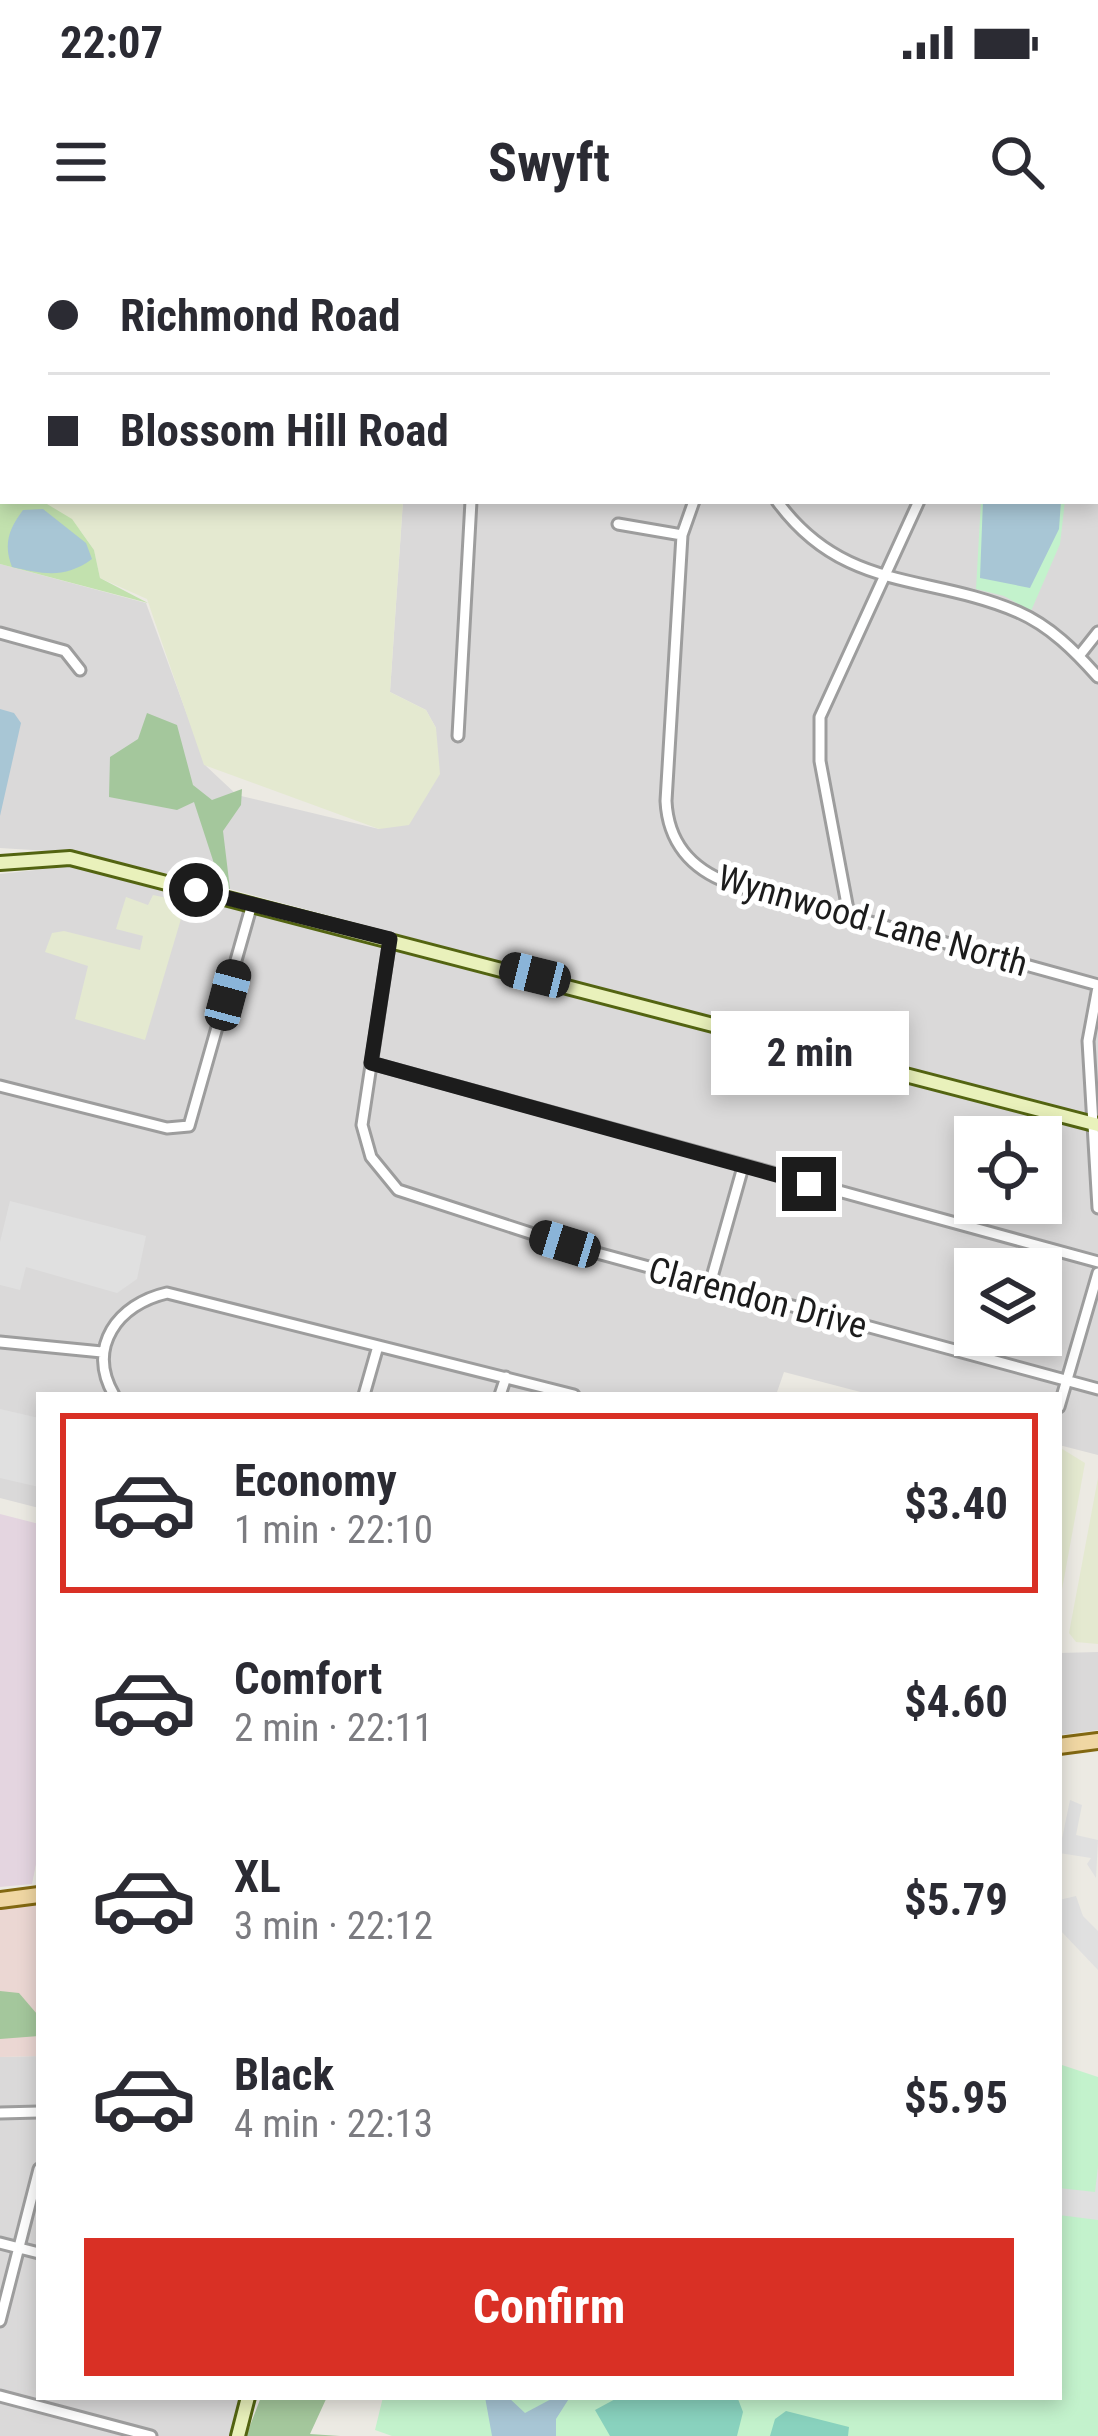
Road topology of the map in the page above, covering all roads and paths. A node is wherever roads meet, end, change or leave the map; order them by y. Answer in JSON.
{"nodes":[{"id":1,"x":471,"y":504,"type":"edge"},
{"id":2,"x":693,"y":504,"type":"edge"},
{"id":3,"x":780,"y":504,"type":"edge"},
{"id":4,"x":918,"y":504,"type":"edge"},
{"id":5,"x":619,"y":524,"type":"dead end"},
{"id":6,"x":682,"y":536,"type":"junction"},
{"id":7,"x":887,"y":579,"type":"junction"},
{"id":8,"x":1098,"y":632,"type":"edge"},
{"id":9,"x":0,"y":633,"type":"edge"},
{"id":10,"x":1079,"y":656,"type":"junction"},
{"id":11,"x":80,"y":670,"type":"dead end"},
{"id":12,"x":1098,"y":677,"type":"edge"},
{"id":13,"x":458,"y":736,"type":"dead end"},
{"id":14,"x":0,"y":862,"type":"edge"},
{"id":15,"x":252,"y":904,"type":"junction"},
{"id":16,"x":849,"y":915,"type":"junction"},
{"id":17,"x":390,"y":939,"type":"junction"},
{"id":18,"x":1098,"y":986,"type":"edge"},
{"id":19,"x":371,"y":1063,"type":"junction"},
{"id":20,"x":0,"y":1086,"type":"edge"},
{"id":21,"x":1097,"y":1125,"type":"edge"},
{"id":22,"x":184,"y":1128,"type":"junction"},
{"id":23,"x":193,"y":1139,"type":"dead end"},
{"id":24,"x":743,"y":1167,"type":"junction"},
{"id":25,"x":1098,"y":1208,"type":"edge"},
{"id":26,"x":1098,"y":1262,"type":"edge"},
{"id":27,"x":1098,"y":1273,"type":"edge"},
{"id":28,"x":710,"y":1284,"type":"junction"},
{"id":29,"x":0,"y":1342,"type":"edge"},
{"id":30,"x":378,"y":1346,"type":"junction"},
{"id":31,"x":102,"y":1352,"type":"junction"},
{"id":32,"x":506,"y":1377,"type":"junction"},
{"id":33,"x":1066,"y":1380,"type":"junction"},
{"id":34,"x":1098,"y":1389,"type":"edge"},
{"id":35,"x":113,"y":1392,"type":"edge"},
{"id":36,"x":365,"y":1392,"type":"edge"},
{"id":37,"x":501,"y":1392,"type":"edge"},
{"id":38,"x":563,"y":1392,"type":"edge"},
{"id":39,"x":1062,"y":1395,"type":"edge"},
{"id":40,"x":1098,"y":1741,"type":"edge"},
{"id":41,"x":1062,"y":1746,"type":"edge"},
{"id":42,"x":36,"y":1895,"type":"edge"},
{"id":43,"x":0,"y":1900,"type":"edge"},
{"id":44,"x":36,"y":2111,"type":"edge"},
{"id":45,"x":0,"y":2114,"type":"edge"},
{"id":46,"x":36,"y":2181,"type":"edge"},
{"id":47,"x":0,"y":2243,"type":"edge"},
{"id":48,"x":19,"y":2248,"type":"junction"},
{"id":49,"x":36,"y":2252,"type":"edge"},
{"id":50,"x":0,"y":2321,"type":"edge"},
{"id":51,"x":0,"y":2396,"type":"edge"},
{"id":52,"x":247,"y":2400,"type":"edge"},
{"id":53,"x":151,"y":2436,"type":"edge"},
{"id":54,"x":238,"y":2436,"type":"edge"}],
"edges":[{"from":1,"to":13,"type":"street"},
{"from":2,"to":6,"type":"street"},
{"from":3,"to":7,"type":"street"},
{"from":4,"to":7,"type":"street"},
{"from":5,"to":6,"type":"street"},
{"from":6,"to":16,"type":"street","name":"Wynnwood Lane North"},
{"from":7,"to":10,"type":"street"},
{"from":7,"to":16,"type":"street"},
{"from":8,"to":10,"type":"street"},
{"from":9,"to":11,"type":"street"},
{"from":10,"to":12,"type":"street"},
{"from":14,"to":15,"type":"street"},
{"from":15,"to":17,"type":"street"},
{"from":15,"to":22,"type":"street"},
{"from":16,"to":18,"type":"street","name":"Wynnwood Lane North"},
{"from":17,"to":19,"type":"street","name":"Clarendon Drive"},
{"from":17,"to":21,"type":"street"},
{"from":18,"to":21,"type":"street"},
{"from":19,"to":24,"type":"street"},
{"from":19,"to":28,"type":"street","name":"Clarendon Drive"},
{"from":20,"to":22,"type":"street"},
{"from":21,"to":25,"type":"street"},
{"from":22,"to":23,"type":"street"},
{"from":24,"to":26,"type":"street"},
{"from":24,"to":28,"type":"street"},
{"from":27,"to":33,"type":"street"},
{"from":28,"to":33,"type":"street","name":"Clarendon Drive"},
{"from":29,"to":31,"type":"street"},
{"from":30,"to":31,"type":"street"},
{"from":30,"to":32,"type":"street"},
{"from":30,"to":36,"type":"street"},
{"from":31,"to":35,"type":"street"},
{"from":32,"to":37,"type":"street"},
{"from":32,"to":38,"type":"street"},
{"from":33,"to":34,"type":"street","name":"Clarendon Drive"},
{"from":33,"to":39,"type":"street"},
{"from":40,"to":41,"type":"main road"},
{"from":42,"to":43,"type":"main road"},
{"from":44,"to":45,"type":"street"},
{"from":46,"to":48,"type":"street"},
{"from":47,"to":48,"type":"street"},
{"from":48,"to":49,"type":"street"},
{"from":48,"to":50,"type":"street"},
{"from":51,"to":53,"type":"street"},
{"from":52,"to":54,"type":"street"}]}
